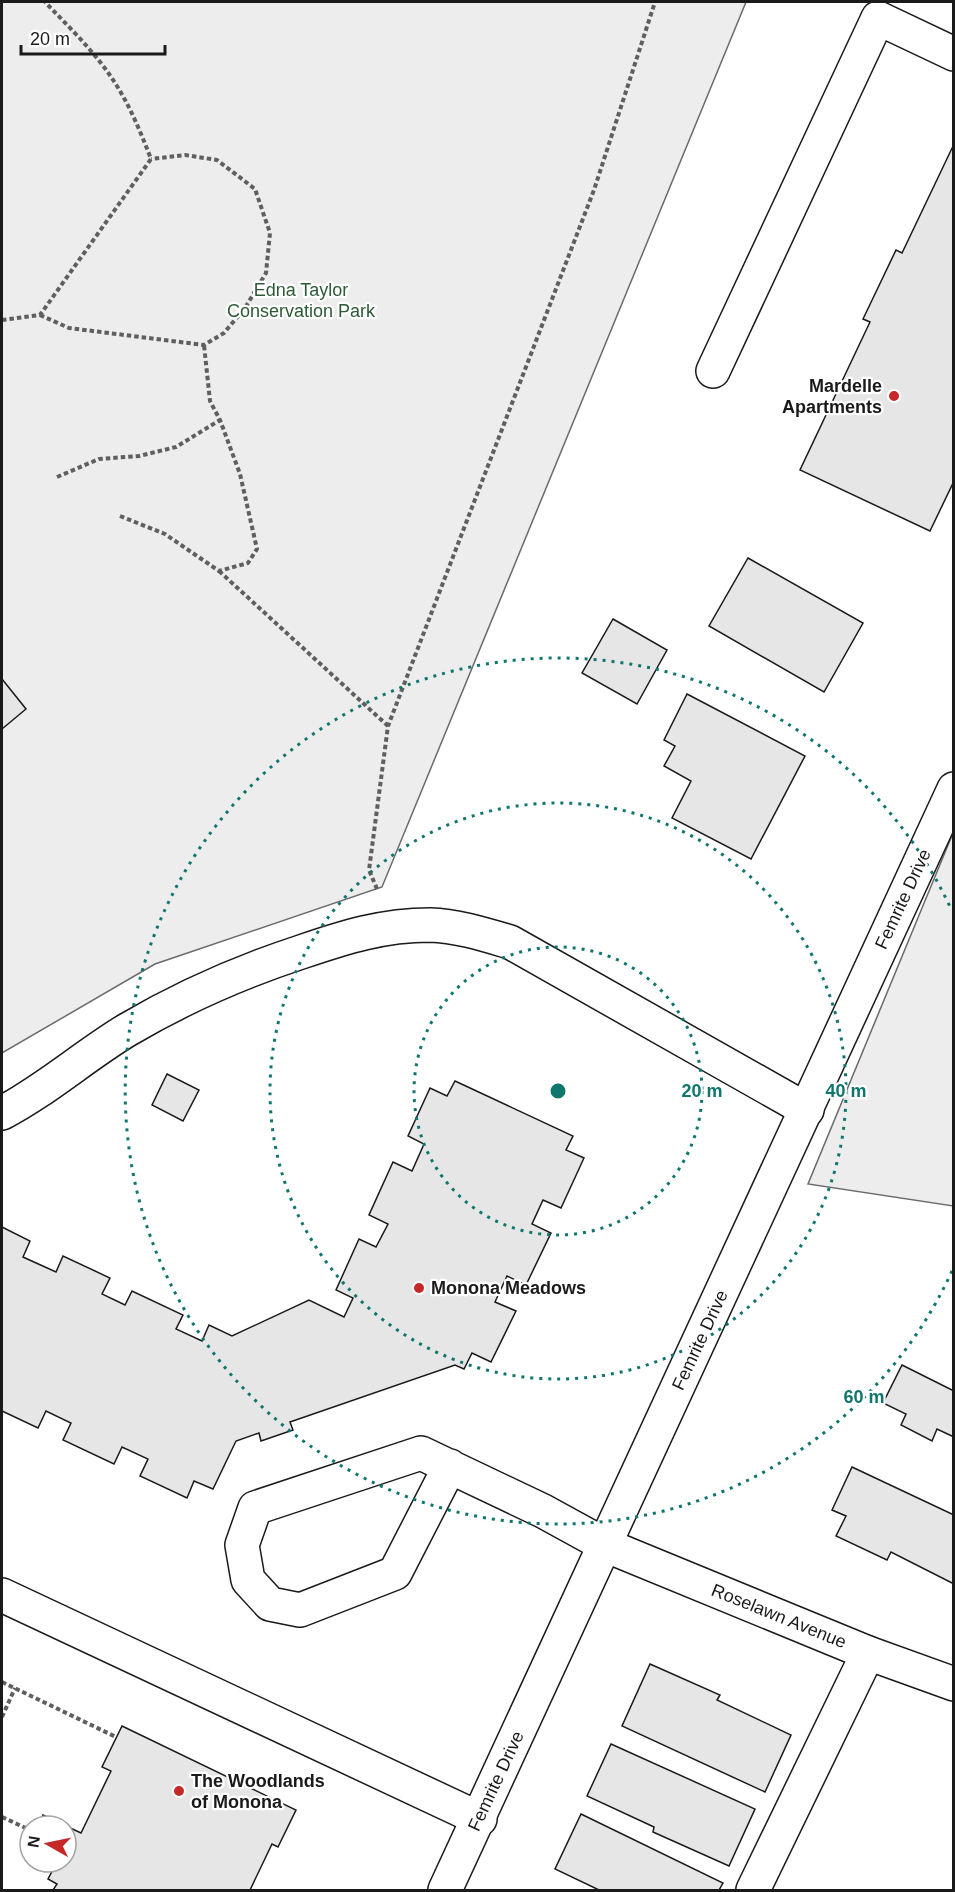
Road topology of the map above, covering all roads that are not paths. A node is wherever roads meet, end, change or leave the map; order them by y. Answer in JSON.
{"nodes":[{"id":1,"x":954,"y":54,"type":"edge"},
{"id":2,"x":713,"y":371,"type":"dead end"},
{"id":3,"x":954,"y":789,"type":"edge"},
{"id":4,"x":807,"y":1110,"type":"junction"},
{"id":5,"x":2,"y":1113,"type":"edge"},
{"id":6,"x":450,"y":1467,"type":"junction"},
{"id":7,"x":605,"y":1545,"type":"junction"},
{"id":8,"x":2,"y":1595,"type":"edge"},
{"id":9,"x":868,"y":1653,"type":"junction"},
{"id":10,"x":954,"y":1684,"type":"edge"},
{"id":11,"x":480,"y":1819,"type":"junction"},
{"id":12,"x":446,"y":1890,"type":"edge"},
{"id":13,"x":753,"y":1890,"type":"edge"}],
"edges":[{"from":1,"to":2,"type":"street"},
{"from":3,"to":4,"type":"street","name":"Femrite Drive"},
{"from":4,"to":5,"type":"street"},
{"from":4,"to":7,"type":"street","name":"Femrite Drive"},
{"from":6,"to":6,"type":"street","name":"Roselawn Avenue"},
{"from":6,"to":7,"type":"street","name":"Roselawn Avenue"},
{"from":7,"to":9,"type":"street","name":"Roselawn Avenue"},
{"from":7,"to":11,"type":"street","name":"Femrite Drive"},
{"from":8,"to":11,"type":"street"},
{"from":9,"to":10,"type":"street","name":"Roselawn Avenue"},
{"from":9,"to":13,"type":"street"},
{"from":11,"to":12,"type":"street","name":"Femrite Drive"}]}
